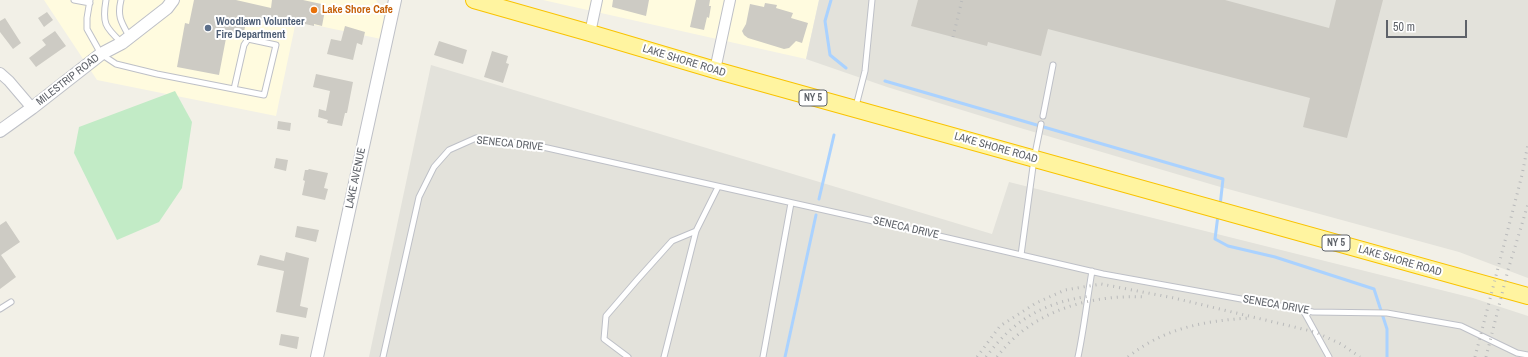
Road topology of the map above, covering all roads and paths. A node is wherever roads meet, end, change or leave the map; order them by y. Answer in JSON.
{"nodes":[{"id":1,"x":74,"y":0,"type":"edge"},
{"id":2,"x":106,"y":0,"type":"edge"},
{"id":3,"x":121,"y":0,"type":"edge"},
{"id":4,"x":173,"y":0,"type":"edge"},
{"id":5,"x":395,"y":0,"type":"edge"},
{"id":6,"x":474,"y":0,"type":"edge"},
{"id":7,"x":597,"y":0,"type":"edge"},
{"id":8,"x":730,"y":0,"type":"edge"},
{"id":9,"x":872,"y":0,"type":"edge"},
{"id":10,"x":90,"y":2,"type":"edge"},
{"id":11,"x":590,"y":33,"type":"junction"},
{"id":12,"x":126,"y":40,"type":"junction"},
{"id":13,"x":101,"y":54,"type":"junction"},
{"id":14,"x":1053,"y":65,"type":"dead end"},
{"id":15,"x":715,"y":70,"type":"junction"},
{"id":16,"x":0,"y":73,"type":"edge"},
{"id":17,"x":234,"y":89,"type":"junction"},
{"id":18,"x":32,"y":108,"type":"junction"},
{"id":19,"x":855,"y":109,"type":"junction"},
{"id":20,"x":1043,"y":116,"type":"dead end"},
{"id":21,"x":1041,"y":124,"type":"dead end"},
{"id":22,"x":0,"y":130,"type":"edge"},
{"id":23,"x":1034,"y":159,"type":"junction"},
{"id":24,"x":718,"y":187,"type":"junction"},
{"id":25,"x":791,"y":203,"type":"junction"},
{"id":26,"x":696,"y":231,"type":"junction"},
{"id":27,"x":1021,"y":255,"type":"junction"},
{"id":28,"x":1092,"y":271,"type":"junction"},
{"id":29,"x":1523,"y":295,"type":"edge"},
{"id":30,"x":11,"y":302,"type":"dead end"},
{"id":31,"x":0,"y":309,"type":"edge"},
{"id":32,"x":1303,"y":310,"type":"junction"},
{"id":33,"x":1528,"y":355,"type":"edge"},
{"id":34,"x":317,"y":357,"type":"edge"},
{"id":35,"x":383,"y":357,"type":"edge"},
{"id":36,"x":628,"y":357,"type":"edge"},
{"id":37,"x":664,"y":357,"type":"edge"},
{"id":38,"x":763,"y":357,"type":"edge"},
{"id":39,"x":1078,"y":357,"type":"edge"},
{"id":40,"x":1329,"y":357,"type":"edge"}],
"edges":[{"from":1,"to":10,"type":"lane"},
{"from":2,"to":12,"type":"lane"},
{"from":3,"to":12,"type":"lane"},
{"from":4,"to":12,"type":"street","name":"MILESTRIP ROAD"},
{"from":5,"to":34,"type":"street","name":"LAKE AVENUE"},
{"from":6,"to":11,"type":"highway","name":"LAKE SHORE ROAD","number":"NY 5"},
{"from":7,"to":11,"type":"street"},
{"from":8,"to":15,"type":"street"},
{"from":9,"to":19,"type":"lane"},
{"from":10,"to":13,"type":"lane"},
{"from":11,"to":15,"type":"highway","name":"LAKE SHORE ROAD","number":"NY 5"},
{"from":12,"to":13,"type":"street","name":"MILESTRIP ROAD"},
{"from":13,"to":17,"type":"lane"},
{"from":13,"to":18,"type":"street","name":"MILESTRIP ROAD"},
{"from":14,"to":20,"type":"lane"},
{"from":15,"to":19,"type":"highway","name":"LAKE SHORE ROAD","number":"NY 5"},
{"from":16,"to":18,"type":"street"},
{"from":17,"to":17,"type":"lane"},
{"from":18,"to":22,"type":"street","name":"MILESTRIP ROAD"},
{"from":19,"to":23,"type":"highway","name":"LAKE SHORE ROAD","number":"NY 5"},
{"from":21,"to":23,"type":"lane"},
{"from":23,"to":27,"type":"lane"},
{"from":23,"to":29,"type":"highway","name":"LAKE SHORE ROAD","number":"NY 5"},
{"from":24,"to":25,"type":"lane","name":"SENECA DRIVE"},
{"from":24,"to":26,"type":"lane"},
{"from":24,"to":35,"type":"lane","name":"SENECA DRIVE"},
{"from":25,"to":27,"type":"lane","name":"SENECA DRIVE"},
{"from":25,"to":38,"type":"lane"},
{"from":26,"to":36,"type":"lane"},
{"from":26,"to":37,"type":"lane"},
{"from":27,"to":28,"type":"lane","name":"SENECA DRIVE"},
{"from":28,"to":32,"type":"lane","name":"SENECA DRIVE"},
{"from":28,"to":39,"type":"lane"},
{"from":30,"to":31,"type":"lane"},
{"from":32,"to":33,"type":"lane","name":"SENECA DRIVE"},
{"from":32,"to":40,"type":"lane"}]}
